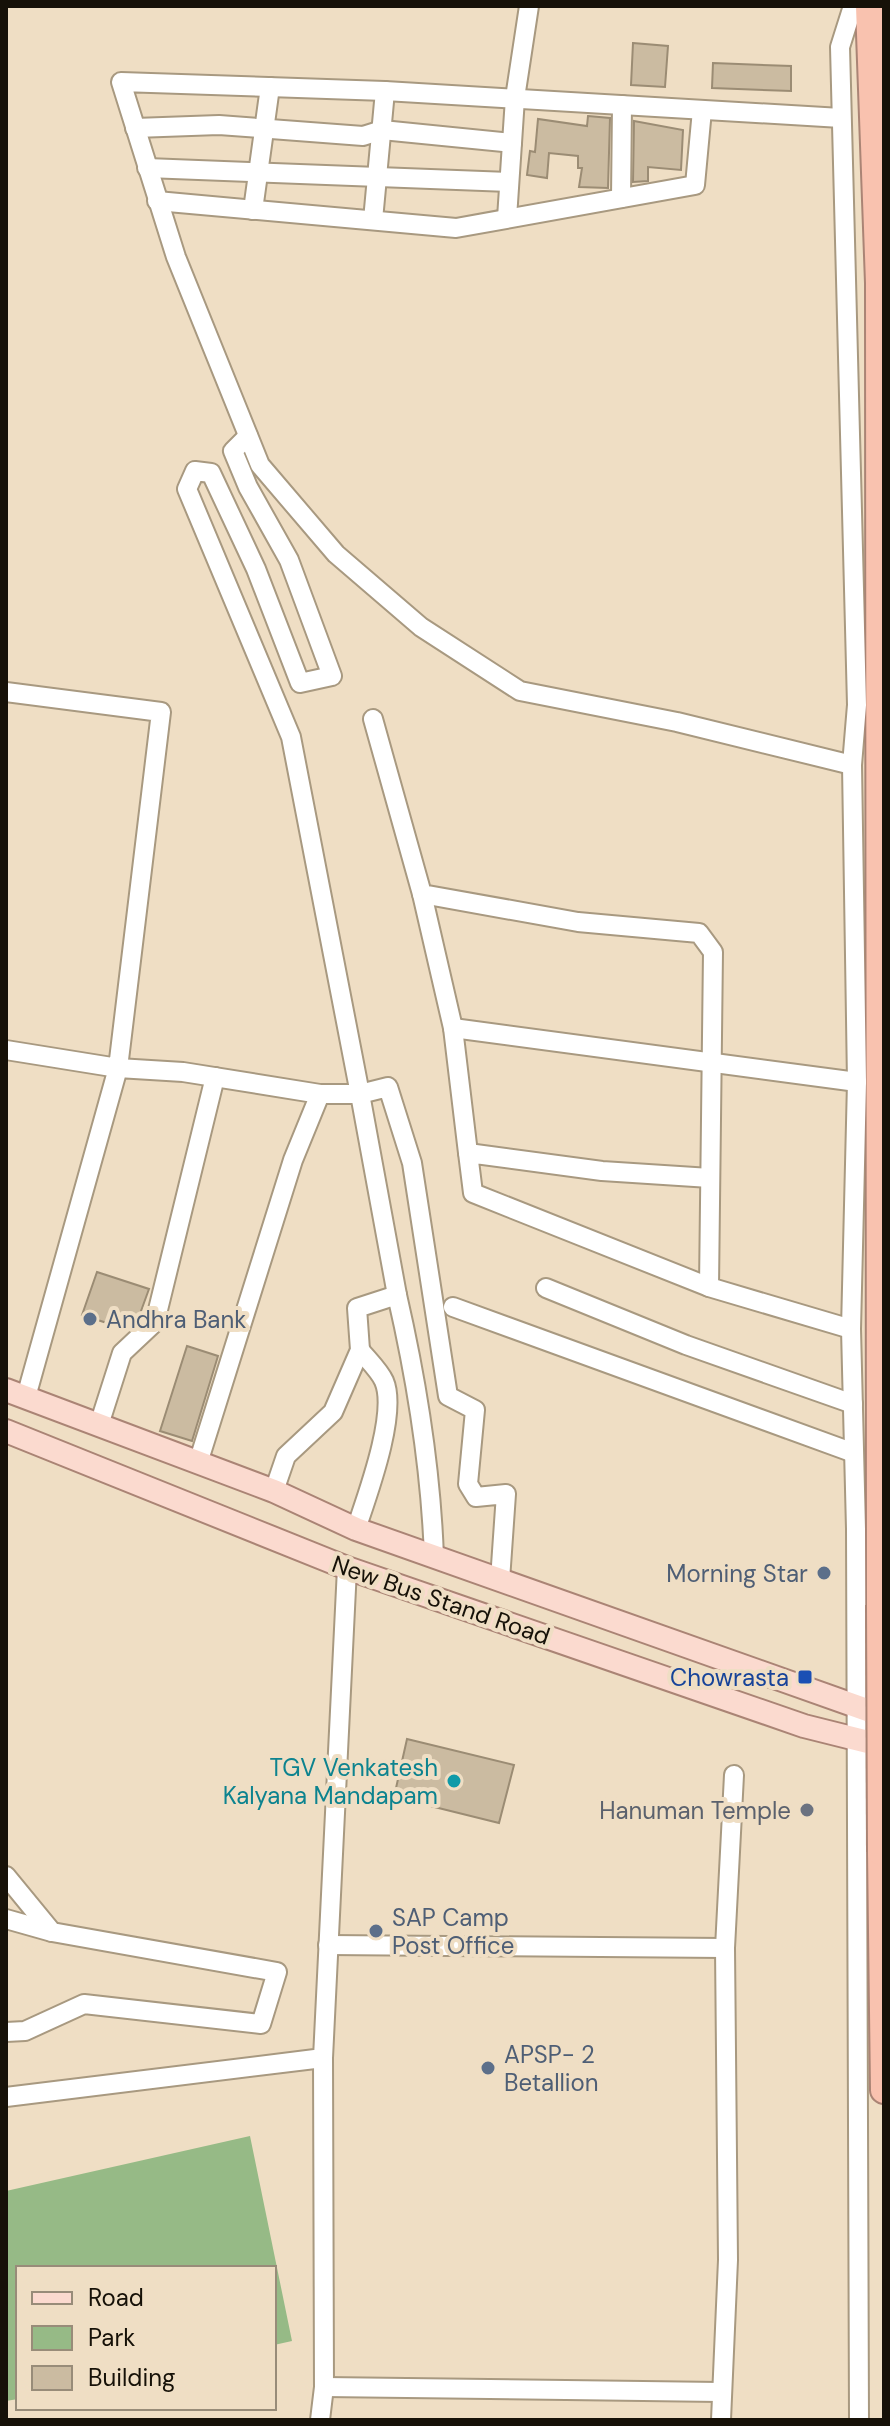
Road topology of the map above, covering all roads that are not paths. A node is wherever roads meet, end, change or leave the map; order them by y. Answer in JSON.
{"nodes":[{"id":1,"x":529,"y":6,"type":"edge"},
{"id":2,"x":853,"y":6,"type":"edge"},
{"id":3,"x":869,"y":6,"type":"edge"},
{"id":4,"x":270,"y":87,"type":"junction"},
{"id":5,"x":385,"y":91,"type":"junction"},
{"id":6,"x":515,"y":98,"type":"junction"},
{"id":7,"x":622,"y":105,"type":"junction"},
{"id":8,"x":702,"y":110,"type":"junction"},
{"id":9,"x":841,"y":118,"type":"junction"},
{"id":10,"x":135,"y":128,"type":"junction"},
{"id":11,"x":264,"y":130,"type":"junction"},
{"id":12,"x":382,"y":130,"type":"junction"},
{"id":13,"x":512,"y":143,"type":"junction"},
{"id":14,"x":147,"y":168,"type":"junction"},
{"id":15,"x":258,"y":173,"type":"junction"},
{"id":16,"x":377,"y":177,"type":"junction"},
{"id":17,"x":509,"y":182,"type":"junction"},
{"id":18,"x":621,"y":198,"type":"junction"},
{"id":19,"x":157,"y":201,"type":"junction"},
{"id":20,"x":253,"y":210,"type":"junction"},
{"id":21,"x":507,"y":218,"type":"junction"},
{"id":22,"x":373,"y":220,"type":"junction"},
{"id":23,"x":248,"y":436,"type":"junction"},
{"id":24,"x":6,"y":692,"type":"edge"},
{"id":25,"x":373,"y":719,"type":"dead end"},
{"id":26,"x":852,"y":765,"type":"junction"},
{"id":27,"x":422,"y":894,"type":"junction"},
{"id":28,"x":453,"y":1028,"type":"junction"},
{"id":29,"x":6,"y":1050,"type":"edge"},
{"id":30,"x":713,"y":1062,"type":"junction"},
{"id":31,"x":118,"y":1068,"type":"junction"},
{"id":32,"x":215,"y":1077,"type":"junction"},
{"id":33,"x":857,"y":1082,"type":"junction"},
{"id":34,"x":320,"y":1094,"type":"junction"},
{"id":35,"x":360,"y":1094,"type":"junction"},
{"id":36,"x":468,"y":1153,"type":"junction"},
{"id":37,"x":710,"y":1178,"type":"junction"},
{"id":38,"x":709,"y":1287,"type":"junction"},
{"id":39,"x":546,"y":1288,"type":"dead end"},
{"id":40,"x":397,"y":1295,"type":"junction"},
{"id":41,"x":453,"y":1307,"type":"dead end"},
{"id":42,"x":851,"y":1329,"type":"junction"},
{"id":43,"x":360,"y":1350,"type":"junction"},
{"id":44,"x":16,"y":1394,"type":"edge"},
{"id":45,"x":853,"y":1404,"type":"junction"},
{"id":46,"x":99,"y":1425,"type":"junction"},
{"id":47,"x":6,"y":1431,"type":"edge"},
{"id":48,"x":854,"y":1453,"type":"junction"},
{"id":49,"x":198,"y":1463,"type":"junction"},
{"id":50,"x":274,"y":1491,"type":"junction"},
{"id":51,"x":356,"y":1529,"type":"junction"},
{"id":52,"x":434,"y":1558,"type":"junction"},
{"id":53,"x":347,"y":1568,"type":"junction"},
{"id":54,"x":500,"y":1580,"type":"junction"},
{"id":55,"x":856,"y":1707,"type":"junction"},
{"id":56,"x":884,"y":1716,"type":"edge"},
{"id":57,"x":856,"y":1739,"type":"junction"},
{"id":58,"x":884,"y":1746,"type":"edge"},
{"id":59,"x":734,"y":1775,"type":"dead end"},
{"id":60,"x":6,"y":1876,"type":"edge"},
{"id":61,"x":6,"y":1919,"type":"edge"},
{"id":62,"x":52,"y":1932,"type":"junction"},
{"id":63,"x":328,"y":1945,"type":"junction"},
{"id":64,"x":725,"y":1948,"type":"junction"},
{"id":65,"x":6,"y":2023,"type":"edge"},
{"id":66,"x":15,"y":2032,"type":"edge"},
{"id":67,"x":323,"y":2058,"type":"junction"},
{"id":68,"x":884,"y":2090,"type":"edge"},
{"id":69,"x":6,"y":2097,"type":"edge"},
{"id":70,"x":324,"y":2387,"type":"junction"},
{"id":71,"x":720,"y":2392,"type":"junction"},
{"id":72,"x":320,"y":2420,"type":"edge"},
{"id":73,"x":721,"y":2420,"type":"edge"},
{"id":74,"x":859,"y":2420,"type":"edge"}],
"edges":[{"from":1,"to":6,"type":"street"},
{"from":2,"to":9,"type":"street"},
{"from":3,"to":68,"type":"highway","bridge":true},
{"from":4,"to":5,"type":"street"},
{"from":4,"to":10,"type":"street"},
{"from":4,"to":11,"type":"street"},
{"from":5,"to":6,"type":"street"},
{"from":5,"to":12,"type":"street"},
{"from":6,"to":7,"type":"street"},
{"from":6,"to":13,"type":"street"},
{"from":7,"to":8,"type":"street"},
{"from":7,"to":18,"type":"street"},
{"from":8,"to":9,"type":"street"},
{"from":8,"to":18,"type":"street"},
{"from":9,"to":26,"type":"street"},
{"from":10,"to":11,"type":"street"},
{"from":10,"to":14,"type":"street"},
{"from":11,"to":12,"type":"street"},
{"from":11,"to":15,"type":"street"},
{"from":12,"to":13,"type":"street"},
{"from":12,"to":16,"type":"street"},
{"from":13,"to":17,"type":"street"},
{"from":14,"to":15,"type":"street"},
{"from":14,"to":19,"type":"street"},
{"from":15,"to":16,"type":"street"},
{"from":15,"to":20,"type":"street"},
{"from":16,"to":17,"type":"street"},
{"from":16,"to":22,"type":"street"},
{"from":17,"to":21,"type":"street"},
{"from":18,"to":21,"type":"street"},
{"from":19,"to":20,"type":"street"},
{"from":19,"to":23,"type":"street"},
{"from":20,"to":22,"type":"street"},
{"from":21,"to":22,"type":"street"},
{"from":23,"to":26,"type":"street"},
{"from":23,"to":35,"type":"street"},
{"from":24,"to":31,"type":"street"},
{"from":25,"to":27,"type":"street"},
{"from":26,"to":33,"type":"street"},
{"from":27,"to":28,"type":"street"},
{"from":27,"to":30,"type":"street"},
{"from":28,"to":30,"type":"street"},
{"from":28,"to":36,"type":"street"},
{"from":29,"to":31,"type":"street"},
{"from":30,"to":33,"type":"street"},
{"from":30,"to":37,"type":"street"},
{"from":31,"to":32,"type":"street"},
{"from":31,"to":44,"type":"street"},
{"from":32,"to":34,"type":"street"},
{"from":32,"to":46,"type":"street"},
{"from":33,"to":42,"type":"street"},
{"from":34,"to":35,"type":"street"},
{"from":34,"to":49,"type":"street"},
{"from":35,"to":40,"type":"street"},
{"from":35,"to":54,"type":"street"},
{"from":36,"to":37,"type":"street"},
{"from":36,"to":38,"type":"street"},
{"from":37,"to":38,"type":"street"},
{"from":38,"to":42,"type":"street"},
{"from":39,"to":45,"type":"street"},
{"from":40,"to":43,"type":"street"},
{"from":40,"to":52,"type":"street"},
{"from":41,"to":48,"type":"street"},
{"from":42,"to":45,"type":"street"},
{"from":43,"to":50,"type":"street"},
{"from":43,"to":51,"type":"street"},
{"from":44,"to":46,"type":"main road","name":"New Bus Stand Road"},
{"from":45,"to":48,"type":"street"},
{"from":46,"to":49,"type":"main road","name":"New Bus Stand Road"},
{"from":47,"to":53,"type":"main road","name":"New Bus Stand Road"},
{"from":48,"to":55,"type":"street"},
{"from":49,"to":50,"type":"main road","name":"New Bus Stand Road"},
{"from":50,"to":51,"type":"main road","name":"New Bus Stand Road"},
{"from":51,"to":52,"type":"main road","name":"New Bus Stand Road"},
{"from":52,"to":54,"type":"main road","name":"New Bus Stand Road"},
{"from":53,"to":57,"type":"main road","name":"New Bus Stand Road"},
{"from":53,"to":63,"type":"street"},
{"from":54,"to":55,"type":"main road","name":"New Bus Stand Road"},
{"from":55,"to":56,"type":"main road","name":"New Bus Stand Road"},
{"from":55,"to":57,"type":"street"},
{"from":57,"to":58,"type":"main road","name":"New Bus Stand Road"},
{"from":57,"to":74,"type":"street"},
{"from":59,"to":64,"type":"street"},
{"from":60,"to":62,"type":"street"},
{"from":61,"to":62,"type":"street"},
{"from":62,"to":66,"type":"street"},
{"from":63,"to":64,"type":"street"},
{"from":63,"to":67,"type":"street"},
{"from":64,"to":71,"type":"street"},
{"from":65,"to":66,"type":"street"},
{"from":67,"to":69,"type":"street"},
{"from":67,"to":70,"type":"street"},
{"from":70,"to":71,"type":"street"},
{"from":70,"to":72,"type":"street"},
{"from":71,"to":73,"type":"street"}]}
